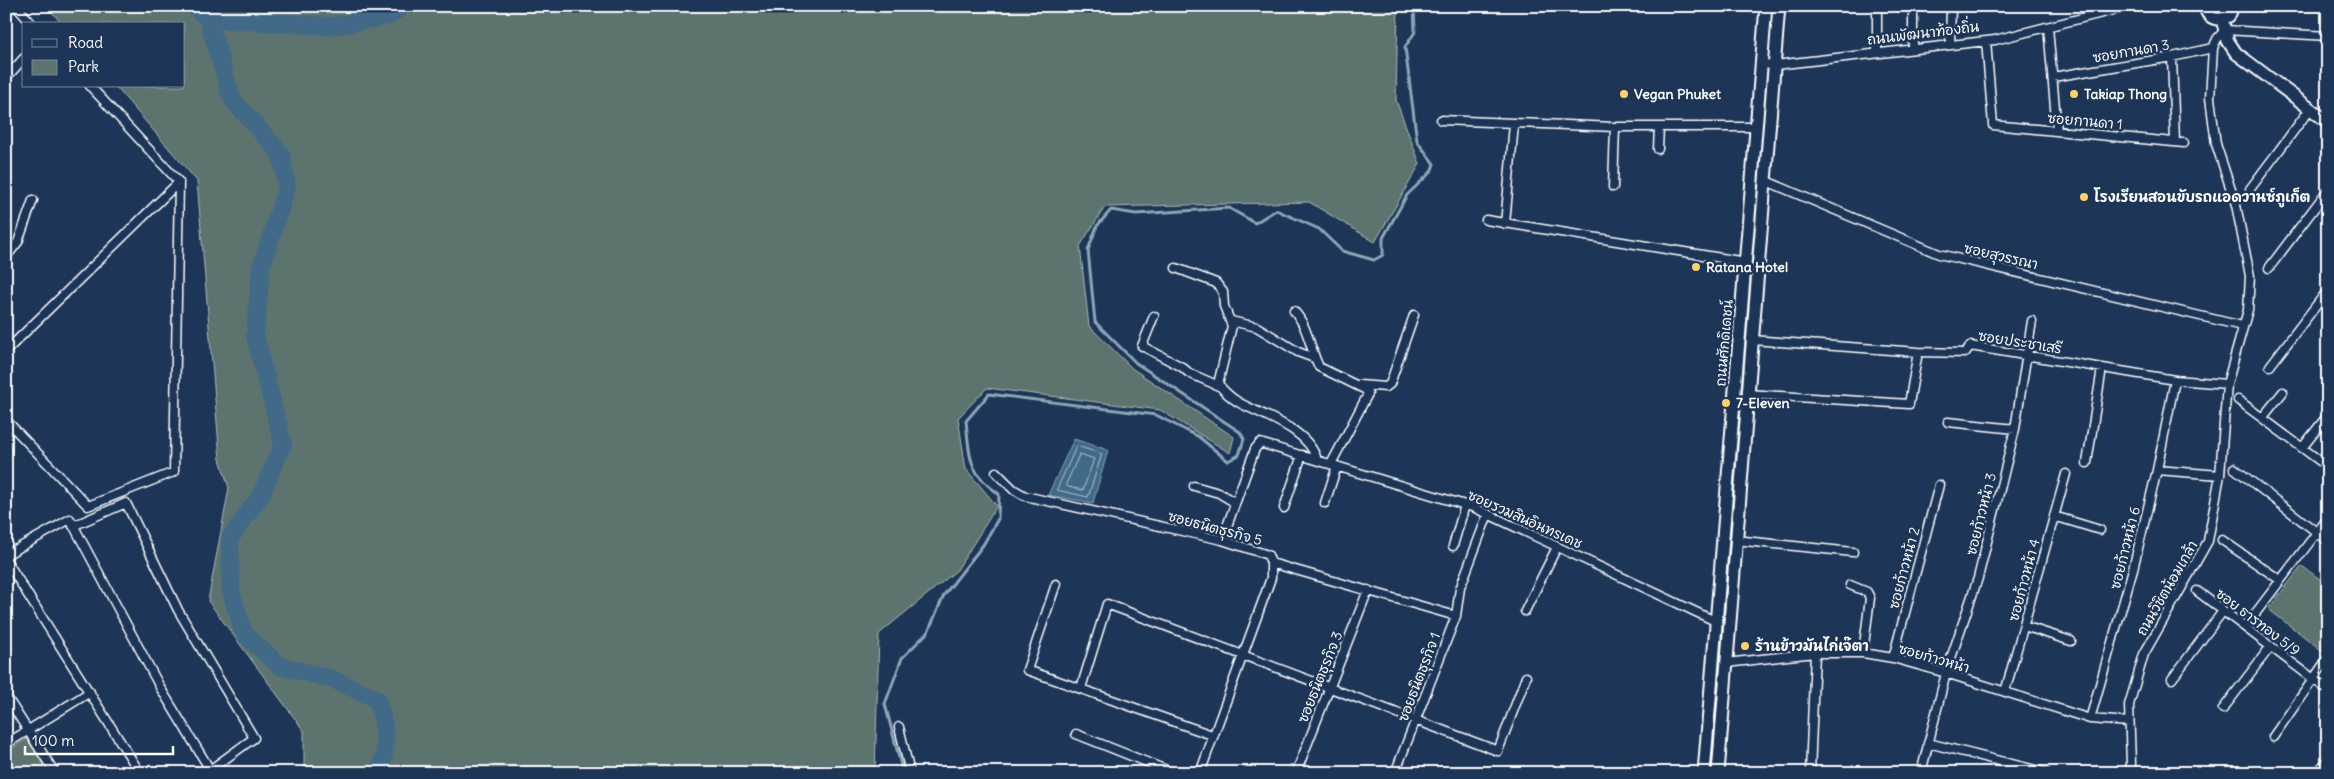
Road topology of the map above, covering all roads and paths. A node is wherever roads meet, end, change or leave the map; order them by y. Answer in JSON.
{"nodes":[{"id":1,"x":16,"y":6,"type":"edge"},
{"id":2,"x":1766,"y":6,"type":"edge"},
{"id":3,"x":1779,"y":6,"type":"edge"},
{"id":4,"x":1877,"y":6,"type":"edge"},
{"id":5,"x":1913,"y":6,"type":"edge"},
{"id":6,"x":1951,"y":6,"type":"edge"},
{"id":7,"x":2130,"y":6,"type":"edge"},
{"id":8,"x":2205,"y":6,"type":"edge"},
{"id":9,"x":2232,"y":6,"type":"edge"},
{"id":10,"x":30,"y":22,"type":"edge"},
{"id":11,"x":2224,"y":25,"type":"junction"},
{"id":12,"x":2048,"y":27,"type":"junction"},
{"id":13,"x":2328,"y":36,"type":"edge"},
{"id":14,"x":1986,"y":41,"type":"junction"},
{"id":15,"x":1950,"y":45,"type":"junction"},
{"id":16,"x":2213,"y":48,"type":"junction"},
{"id":17,"x":1912,"y":49,"type":"junction"},
{"id":18,"x":1877,"y":53,"type":"junction"},
{"id":19,"x":2172,"y":57,"type":"junction"},
{"id":20,"x":22,"y":60,"type":"edge"},
{"id":21,"x":1762,"y":64,"type":"junction"},
{"id":22,"x":1775,"y":65,"type":"junction"},
{"id":23,"x":2053,"y":77,"type":"junction"},
{"id":24,"x":6,"y":78,"type":"edge"},
{"id":25,"x":92,"y":88,"type":"edge"},
{"id":26,"x":2310,"y":109,"type":"junction"},
{"id":27,"x":1441,"y":120,"type":"dead end"},
{"id":28,"x":2328,"y":122,"type":"edge"},
{"id":29,"x":1514,"y":124,"type":"junction"},
{"id":30,"x":1658,"y":127,"type":"junction"},
{"id":31,"x":1757,"y":127,"type":"junction"},
{"id":32,"x":1615,"y":128,"type":"junction"},
{"id":33,"x":2057,"y":131,"type":"junction"},
{"id":34,"x":1658,"y":148,"type":"dead end"},
{"id":35,"x":1764,"y":180,"type":"junction"},
{"id":36,"x":179,"y":182,"type":"junction"},
{"id":37,"x":1613,"y":187,"type":"dead end"},
{"id":38,"x":2250,"y":189,"type":"dead end"},
{"id":39,"x":2328,"y":190,"type":"edge"},
{"id":40,"x":33,"y":200,"type":"dead end"},
{"id":41,"x":1756,"y":217,"type":"junction"},
{"id":42,"x":1486,"y":220,"type":"dead end"},
{"id":43,"x":1505,"y":224,"type":"junction"},
{"id":44,"x":6,"y":257,"type":"edge"},
{"id":45,"x":1746,"y":262,"type":"junction"},
{"id":46,"x":1176,"y":268,"type":"dead end"},
{"id":47,"x":2269,"y":268,"type":"dead end"},
{"id":48,"x":2328,"y":290,"type":"edge"},
{"id":49,"x":1294,"y":311,"type":"dead end"},
{"id":50,"x":1154,"y":316,"type":"dead end"},
{"id":51,"x":1414,"y":316,"type":"dead end"},
{"id":52,"x":1231,"y":321,"type":"junction"},
{"id":53,"x":2032,"y":321,"type":"dead end"},
{"id":54,"x":2242,"y":326,"type":"junction"},
{"id":55,"x":1752,"y":340,"type":"junction"},
{"id":56,"x":6,"y":351,"type":"edge"},
{"id":57,"x":1918,"y":352,"type":"junction"},
{"id":58,"x":2027,"y":356,"type":"junction"},
{"id":59,"x":1314,"y":358,"type":"junction"},
{"id":60,"x":2270,"y":366,"type":"dead end"},
{"id":61,"x":2102,"y":368,"type":"junction"},
{"id":62,"x":2174,"y":380,"type":"junction"},
{"id":63,"x":2227,"y":384,"type":"junction"},
{"id":64,"x":1356,"y":385,"type":"junction"},
{"id":65,"x":1221,"y":388,"type":"junction"},
{"id":66,"x":2282,"y":392,"type":"dead end"},
{"id":67,"x":1747,"y":394,"type":"junction"},
{"id":68,"x":2238,"y":400,"type":"dead end"},
{"id":69,"x":2328,"y":415,"type":"edge"},
{"id":70,"x":2263,"y":417,"type":"junction"},
{"id":71,"x":6,"y":420,"type":"edge"},
{"id":72,"x":1948,"y":422,"type":"dead end"},
{"id":73,"x":2015,"y":430,"type":"junction"},
{"id":74,"x":2302,"y":448,"type":"junction"},
{"id":75,"x":1302,"y":455,"type":"junction"},
{"id":76,"x":1317,"y":460,"type":"junction"},
{"id":77,"x":2087,"y":463,"type":"dead end"},
{"id":78,"x":1334,"y":465,"type":"junction"},
{"id":79,"x":2328,"y":467,"type":"edge"},
{"id":80,"x":2234,"y":468,"type":"dead end"},
{"id":81,"x":2157,"y":470,"type":"junction"},
{"id":82,"x":996,"y":472,"type":"dead end"},
{"id":83,"x":2066,"y":474,"type":"dead end"},
{"id":84,"x":2220,"y":475,"type":"junction"},
{"id":85,"x":1939,"y":485,"type":"dead end"},
{"id":86,"x":1194,"y":486,"type":"dead end"},
{"id":87,"x":1325,"y":503,"type":"dead end"},
{"id":88,"x":1465,"y":505,"type":"junction"},
{"id":89,"x":1234,"y":507,"type":"junction"},
{"id":90,"x":1284,"y":508,"type":"dead end"},
{"id":91,"x":1488,"y":514,"type":"junction"},
{"id":92,"x":2054,"y":516,"type":"junction"},
{"id":93,"x":2328,"y":518,"type":"edge"},
{"id":94,"x":73,"y":526,"type":"junction"},
{"id":95,"x":2100,"y":530,"type":"dead end"},
{"id":96,"x":2317,"y":533,"type":"junction"},
{"id":97,"x":1222,"y":540,"type":"junction"},
{"id":98,"x":1735,"y":540,"type":"junction"},
{"id":99,"x":2222,"y":540,"type":"dead end"},
{"id":100,"x":2328,"y":541,"type":"edge"},
{"id":101,"x":1453,"y":546,"type":"dead end"},
{"id":102,"x":1557,"y":546,"type":"junction"},
{"id":103,"x":1853,"y":552,"type":"dead end"},
{"id":104,"x":6,"y":555,"type":"edge"},
{"id":105,"x":6,"y":560,"type":"edge"},
{"id":106,"x":1271,"y":563,"type":"junction"},
{"id":107,"x":2280,"y":580,"type":"junction"},
{"id":108,"x":1056,"y":584,"type":"dead end"},
{"id":109,"x":1850,"y":585,"type":"dead end"},
{"id":110,"x":1368,"y":590,"type":"junction"},
{"id":111,"x":2197,"y":592,"type":"dead end"},
{"id":112,"x":2223,"y":610,"type":"junction"},
{"id":113,"x":1525,"y":611,"type":"dead end"},
{"id":114,"x":1456,"y":616,"type":"junction"},
{"id":115,"x":1715,"y":621,"type":"junction"},
{"id":116,"x":2024,"y":626,"type":"junction"},
{"id":117,"x":2246,"y":628,"type":"junction"},
{"id":118,"x":2071,"y":641,"type":"dead end"},
{"id":119,"x":2271,"y":646,"type":"junction"},
{"id":120,"x":1815,"y":653,"type":"junction"},
{"id":121,"x":1863,"y":654,"type":"junction"},
{"id":122,"x":1242,"y":655,"type":"junction"},
{"id":123,"x":1893,"y":658,"type":"junction"},
{"id":124,"x":2328,"y":658,"type":"edge"},
{"id":125,"x":1726,"y":663,"type":"junction"},
{"id":126,"x":1946,"y":674,"type":"junction"},
{"id":127,"x":1526,"y":677,"type":"dead end"},
{"id":128,"x":2312,"y":678,"type":"junction"},
{"id":129,"x":2172,"y":679,"type":"dead end"},
{"id":130,"x":1081,"y":688,"type":"junction"},
{"id":131,"x":1330,"y":688,"type":"junction"},
{"id":132,"x":2328,"y":690,"type":"edge"},
{"id":133,"x":90,"y":692,"type":"junction"},
{"id":134,"x":2005,"y":692,"type":"junction"},
{"id":135,"x":6,"y":696,"type":"edge"},
{"id":136,"x":2223,"y":709,"type":"dead end"},
{"id":137,"x":2090,"y":719,"type":"junction"},
{"id":138,"x":1416,"y":721,"type":"junction"},
{"id":139,"x":2129,"y":722,"type":"junction"},
{"id":140,"x":899,"y":727,"type":"dead end"},
{"id":141,"x":28,"y":730,"type":"junction"},
{"id":142,"x":1076,"y":734,"type":"dead end"},
{"id":143,"x":1212,"y":735,"type":"junction"},
{"id":144,"x":2273,"y":736,"type":"dead end"},
{"id":145,"x":1928,"y":743,"type":"junction"},
{"id":146,"x":6,"y":744,"type":"edge"},
{"id":147,"x":2328,"y":760,"type":"edge"},
{"id":148,"x":2321,"y":768,"type":"dead end"},
{"id":149,"x":211,"y":771,"type":"edge"},
{"id":150,"x":2034,"y":771,"type":"edge"},
{"id":151,"x":55,"y":773,"type":"edge"},
{"id":152,"x":140,"y":773,"type":"edge"},
{"id":153,"x":910,"y":773,"type":"edge"},
{"id":154,"x":1174,"y":773,"type":"edge"},
{"id":155,"x":1200,"y":773,"type":"edge"},
{"id":156,"x":1296,"y":773,"type":"edge"},
{"id":157,"x":1395,"y":773,"type":"edge"},
{"id":158,"x":1704,"y":773,"type":"edge"},
{"id":159,"x":1718,"y":773,"type":"edge"},
{"id":160,"x":1810,"y":773,"type":"edge"},
{"id":161,"x":1920,"y":773,"type":"edge"},
{"id":162,"x":2047,"y":773,"type":"edge"},
{"id":163,"x":2129,"y":773,"type":"edge"}],
"edges":[{"from":1,"to":10,"type":"street"},
{"from":2,"to":21,"type":"main road","name":"ถนนศักดิเดชน์"},
{"from":3,"to":22,"type":"main road","name":"ถนนศักดิเดชน์"},
{"from":4,"to":18,"type":"street"},
{"from":5,"to":17,"type":"street"},
{"from":6,"to":15,"type":"street"},
{"from":7,"to":12,"type":"street","name":"ถนนพัฒนาท้องถิ่น"},
{"from":8,"to":11,"type":"main road"},
{"from":9,"to":11,"type":"main road"},
{"from":11,"to":13,"type":"street"},
{"from":11,"to":16,"type":"street"},
{"from":11,"to":26,"type":"main road"},
{"from":12,"to":14,"type":"street","name":"ถนนพัฒนาท้องถิ่น"},
{"from":12,"to":23,"type":"street"},
{"from":14,"to":15,"type":"street","name":"ถนนพัฒนาท้องถิ่น"},
{"from":14,"to":33,"type":"street","name":"ซอยกานดา 1"},
{"from":15,"to":17,"type":"street","name":"ถนนพัฒนาท้องถิ่น"},
{"from":16,"to":19,"type":"street","name":"ซอยกานดา 3"},
{"from":16,"to":54,"type":"street","name":"ถนนวิชิตน้อมเกล้า"},
{"from":17,"to":18,"type":"street","name":"ถนนพัฒนาท้องถิ่น"},
{"from":18,"to":22,"type":"street","name":"ถนนพัฒนาท้องถิ่น"},
{"from":19,"to":23,"type":"street","name":"ซอยกานดา 3"},
{"from":19,"to":33,"type":"street","name":"ซอยกานดา 1"},
{"from":20,"to":24,"type":"street"},
{"from":21,"to":22,"type":"street","name":"ถนนพัฒนาท้องถิ่น"},
{"from":21,"to":31,"type":"main road","name":"ถนนศักดิเดชน์"},
{"from":22,"to":35,"type":"main road","name":"ถนนศักดิเดชน์"},
{"from":23,"to":33,"type":"street"},
{"from":25,"to":36,"type":"street"},
{"from":26,"to":28,"type":"main road"},
{"from":26,"to":38,"type":"street"},
{"from":27,"to":29,"type":"street"},
{"from":29,"to":32,"type":"street"},
{"from":29,"to":43,"type":"street"},
{"from":30,"to":31,"type":"street"},
{"from":30,"to":32,"type":"street"},
{"from":30,"to":34,"type":"street"},
{"from":31,"to":41,"type":"main road","name":"ถนนศักดิเดชน์"},
{"from":32,"to":37,"type":"street"},
{"from":35,"to":41,"type":"main road","name":"ถนนศักดิเดชน์"},
{"from":35,"to":54,"type":"street","name":"ซอยสุวรรณา"},
{"from":36,"to":56,"type":"street"},
{"from":36,"to":71,"type":"street"},
{"from":39,"to":47,"type":"street"},
{"from":40,"to":44,"type":"street"},
{"from":41,"to":45,"type":"main road","name":"ถนนศักดิเดชน์"},
{"from":41,"to":55,"type":"main road","name":"ถนนศักดิเดชน์"},
{"from":42,"to":43,"type":"street"},
{"from":43,"to":45,"type":"street"},
{"from":45,"to":115,"type":"main road","name":"ถนนศักดิเดชน์"},
{"from":46,"to":52,"type":"street"},
{"from":48,"to":60,"type":"street"},
{"from":49,"to":59,"type":"street"},
{"from":50,"to":65,"type":"street"},
{"from":51,"to":64,"type":"street"},
{"from":52,"to":59,"type":"street"},
{"from":52,"to":65,"type":"street"},
{"from":53,"to":58,"type":"street","name":"ซอยก้าวหน้า 3"},
{"from":54,"to":63,"type":"street","name":"ถนนวิชิตน้อมเกล้า"},
{"from":55,"to":57,"type":"street","name":"ซอยประชาเสรี"},
{"from":55,"to":67,"type":"main road","name":"ถนนศักดิเดชน์"},
{"from":57,"to":58,"type":"street","name":"ซอยประชาเสรี"},
{"from":57,"to":67,"type":"street"},
{"from":58,"to":61,"type":"street","name":"ซอยประชาเสรี"},
{"from":58,"to":73,"type":"street","name":"ซอยก้าวหน้า 3"},
{"from":59,"to":64,"type":"street"},
{"from":61,"to":62,"type":"street","name":"ซอยประชาเสรี"},
{"from":61,"to":77,"type":"street"},
{"from":62,"to":63,"type":"street","name":"ซอยประชาเสรี"},
{"from":62,"to":81,"type":"street","name":"ซอยก้าวหน้า 6"},
{"from":63,"to":84,"type":"street","name":"ถนนวิชิตน้อมเกล้า"},
{"from":64,"to":78,"type":"street"},
{"from":65,"to":76,"type":"street"},
{"from":66,"to":70,"type":"street"},
{"from":67,"to":98,"type":"main road","name":"ถนนศักดิเดชน์"},
{"from":68,"to":70,"type":"street"},
{"from":69,"to":74,"type":"street"},
{"from":70,"to":74,"type":"street"},
{"from":72,"to":73,"type":"street"},
{"from":73,"to":126,"type":"street","name":"ซอยก้าวหน้า 3"},
{"from":74,"to":79,"type":"street"},
{"from":75,"to":76,"type":"street","name":"ซอยรวมสินอินทรเดช"},
{"from":75,"to":89,"type":"street","name":"ซอยรวมสินอินทรเดช"},
{"from":75,"to":90,"type":"street"},
{"from":76,"to":78,"type":"street","name":"ซอยรวมสินอินทรเดช"},
{"from":78,"to":87,"type":"street"},
{"from":78,"to":88,"type":"street","name":"ซอยรวมสินอินทรเดช"},
{"from":80,"to":96,"type":"street"},
{"from":81,"to":84,"type":"street"},
{"from":81,"to":137,"type":"street","name":"ซอยก้าวหน้า 6"},
{"from":82,"to":97,"type":"street","name":"ซอยธนิตธุรกิจ 5"},
{"from":83,"to":92,"type":"street","name":"ซอยก้าวหน้า 4"},
{"from":84,"to":139,"type":"street","name":"ถนนวิชิตน้อมเกล้า"},
{"from":85,"to":123,"type":"street","name":"ซอยก้าวหน้า 2"},
{"from":86,"to":89,"type":"street"},
{"from":88,"to":91,"type":"street","name":"ซอยรวมสินอินทรเดช"},
{"from":88,"to":101,"type":"street"},
{"from":89,"to":97,"type":"street"},
{"from":91,"to":102,"type":"street","name":"ซอยรวมสินอินทรเดช"},
{"from":91,"to":114,"type":"street","name":"ซอยธนิตธุรกิจ 1"},
{"from":92,"to":95,"type":"street"},
{"from":92,"to":116,"type":"street","name":"ซอยก้าวหน้า 4"},
{"from":93,"to":96,"type":"street"},
{"from":94,"to":104,"type":"street"},
{"from":94,"to":149,"type":"street"},
{"from":94,"to":149,"type":"street"},
{"from":96,"to":100,"type":"street"},
{"from":96,"to":107,"type":"street"},
{"from":97,"to":106,"type":"street","name":"ซอยธนิตธุรกิจ 5"},
{"from":98,"to":103,"type":"street"},
{"from":98,"to":125,"type":"main road","name":"ถนนศักดิเดชน์"},
{"from":99,"to":107,"type":"street"},
{"from":102,"to":113,"type":"street"},
{"from":102,"to":115,"type":"street","name":"ซอยรวมสินอินทรเดช"},
{"from":105,"to":133,"type":"street"},
{"from":106,"to":110,"type":"street"},
{"from":106,"to":122,"type":"street","name":"ซอยธนิตธุรกิจ 5"},
{"from":107,"to":117,"type":"street"},
{"from":108,"to":130,"type":"street"},
{"from":109,"to":121,"type":"street"},
{"from":110,"to":114,"type":"street"},
{"from":110,"to":131,"type":"street","name":"ซอยธนิตธุรกิจ 3"},
{"from":111,"to":112,"type":"street","name":"ซอย ธารทอง 5/9"},
{"from":112,"to":117,"type":"street","name":"ซอย ธารทอง 5/9"},
{"from":112,"to":129,"type":"street"},
{"from":114,"to":138,"type":"street","name":"ซอยธนิตธุรกิจ 1"},
{"from":115,"to":158,"type":"main road","name":"ถนนศักดิเดชน์"},
{"from":116,"to":118,"type":"street"},
{"from":116,"to":134,"type":"street","name":"ซอยก้าวหน้า 4"},
{"from":117,"to":119,"type":"street","name":"ซอย ธารทอง 5/9"},
{"from":119,"to":128,"type":"street","name":"ซอย ธารทอง 5/9"},
{"from":119,"to":136,"type":"street"},
{"from":120,"to":121,"type":"street","name":"ซอยก้าวหน้า"},
{"from":120,"to":125,"type":"street","name":"ซอยก้าวหน้า"},
{"from":120,"to":160,"type":"street"},
{"from":121,"to":123,"type":"street","name":"ซอยก้าวหน้า"},
{"from":122,"to":130,"type":"street"},
{"from":122,"to":131,"type":"street"},
{"from":122,"to":143,"type":"street","name":"ซอยธนิตธุรกิจ 5"},
{"from":123,"to":126,"type":"street","name":"ซอยก้าวหน้า"},
{"from":124,"to":128,"type":"street"},
{"from":125,"to":159,"type":"main road","name":"ถนนศักดิเดชน์"},
{"from":126,"to":134,"type":"street","name":"ซอยก้าวหน้า"},
{"from":126,"to":145,"type":"street","name":"ซอยก้าวหน้า 3"},
{"from":127,"to":138,"type":"street"},
{"from":128,"to":132,"type":"street","name":"ซอย ธารทอง 5/9"},
{"from":128,"to":144,"type":"street"},
{"from":130,"to":143,"type":"street"},
{"from":131,"to":138,"type":"street"},
{"from":131,"to":156,"type":"street","name":"ซอยธนิตธุรกิจ 3"},
{"from":133,"to":141,"type":"street"},
{"from":133,"to":152,"type":"street"},
{"from":134,"to":137,"type":"street","name":"ซอยก้าวหน้า"},
{"from":135,"to":141,"type":"street"},
{"from":137,"to":139,"type":"street","name":"ซอยก้าวหน้า"},
{"from":138,"to":157,"type":"street","name":"ซอยธนิตธุรกิจ 1"},
{"from":139,"to":163,"type":"street","name":"ถนนวิชิตน้อมเกล้า"},
{"from":140,"to":153,"type":"street"},
{"from":141,"to":146,"type":"street"},
{"from":141,"to":151,"type":"street"},
{"from":142,"to":154,"type":"street"},
{"from":143,"to":155,"type":"street","name":"ซอยธนิตธุรกิจ 5"},
{"from":145,"to":150,"type":"street"},
{"from":145,"to":161,"type":"street","name":"ซอยก้าวหน้า 3"},
{"from":147,"to":148,"type":"street"},
{"from":150,"to":162,"type":"street"}]}
